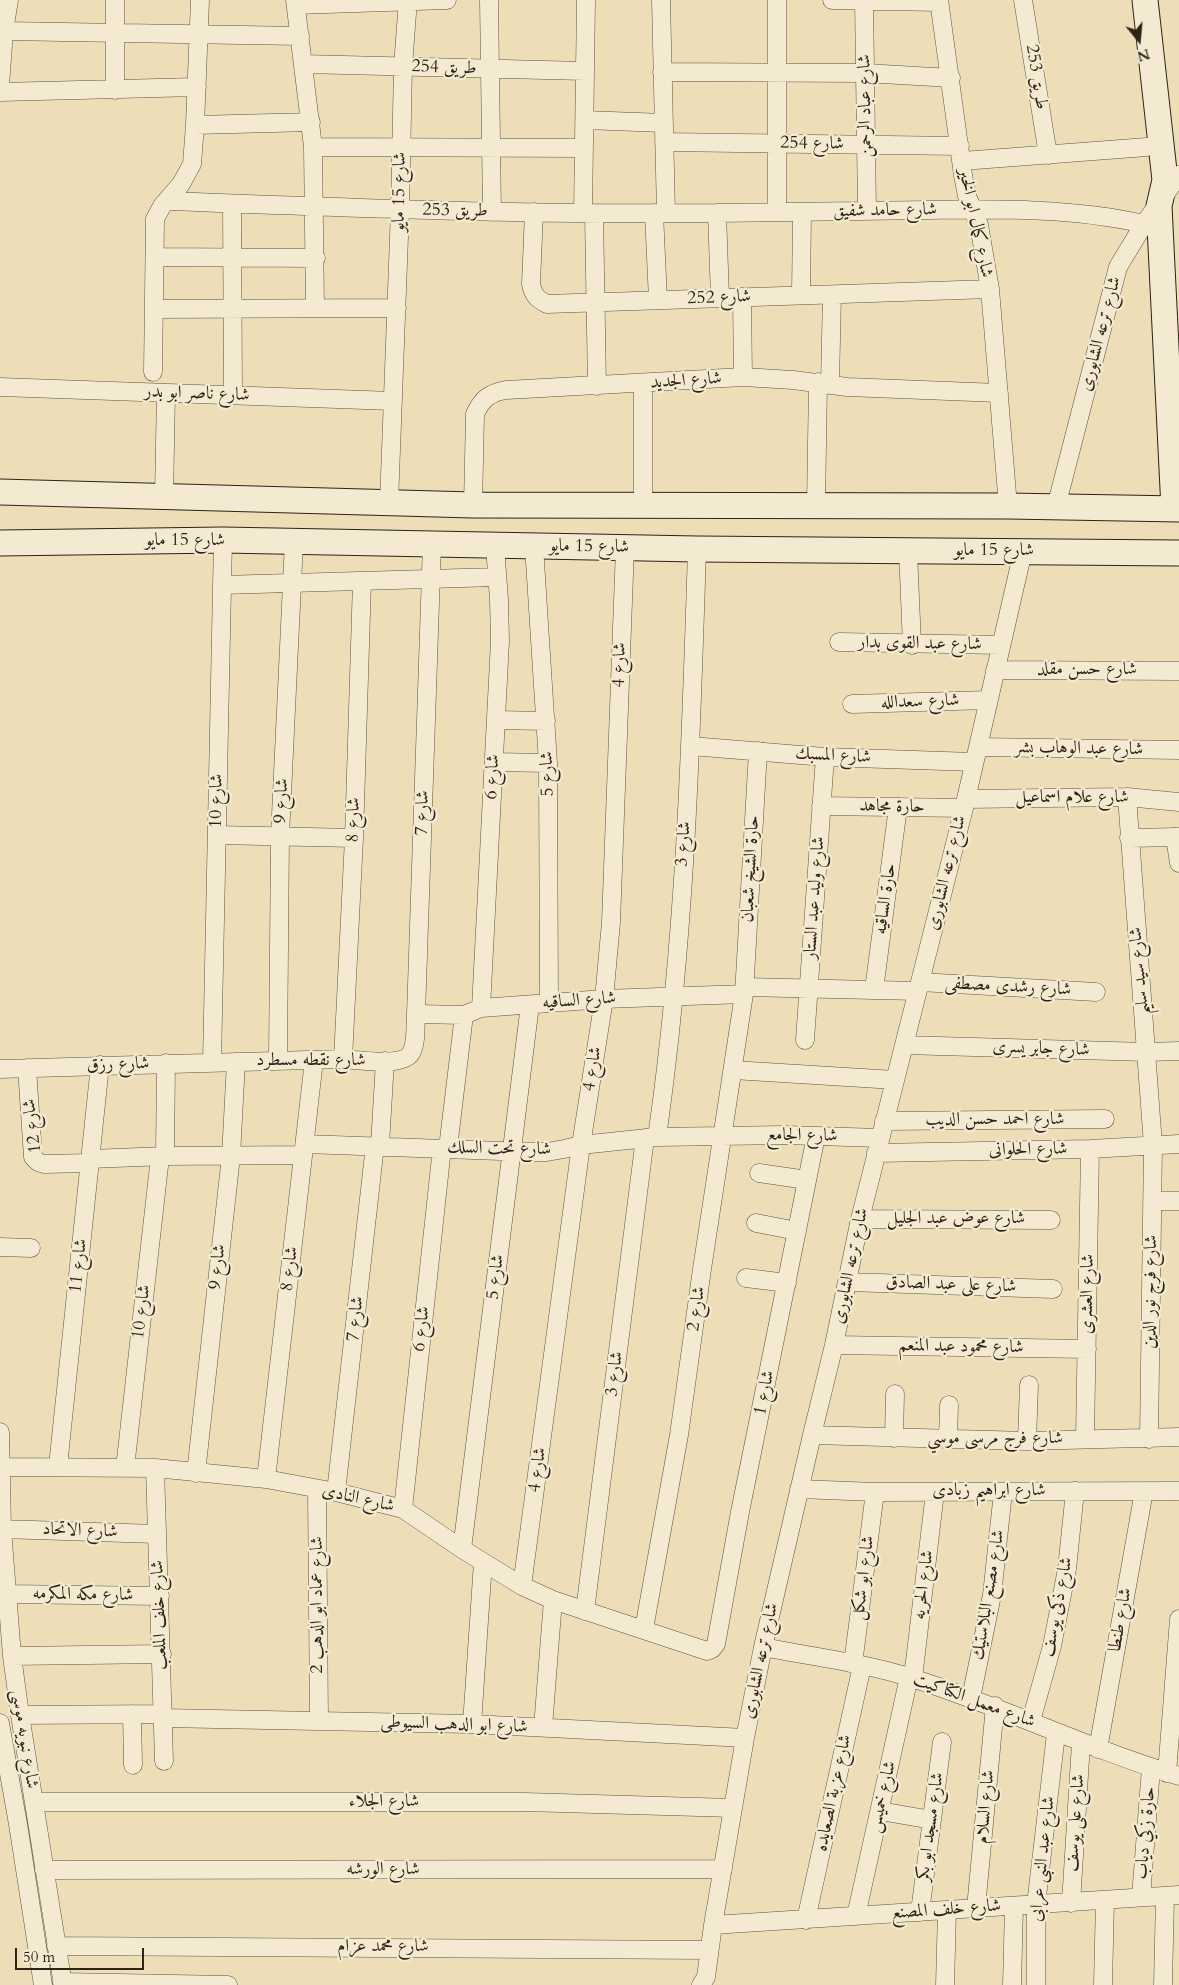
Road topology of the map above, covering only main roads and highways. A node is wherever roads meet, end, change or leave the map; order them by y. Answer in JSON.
{"nodes":[{"id":1,"x":1130,"y":0,"type":"edge"},
{"id":2,"x":1145,"y":0,"type":"edge"},
{"id":3,"x":1161,"y":210,"type":"edge"},
{"id":4,"x":1170,"y":259,"type":"edge"},
{"id":5,"x":1172,"y":324,"type":"edge"},
{"id":6,"x":1175,"y":433,"type":"edge"},
{"id":7,"x":0,"y":492,"type":"edge"},
{"id":8,"x":1177,"y":509,"type":"edge"},
{"id":9,"x":0,"y":542,"type":"edge"},
{"id":10,"x":1179,"y":553,"type":"edge"}],
"edges":[{"from":1,"to":3,"type":"main road"},
{"from":2,"to":3,"type":"main road"},
{"from":3,"to":4,"type":"main road"},
{"from":4,"to":5,"type":"main road"},
{"from":5,"to":6,"type":"main road"},
{"from":6,"to":8,"type":"main road"},
{"from":7,"to":8,"type":"main road"},
{"from":9,"to":10,"type":"main road","name":"شارع 15 مايو"}]}
